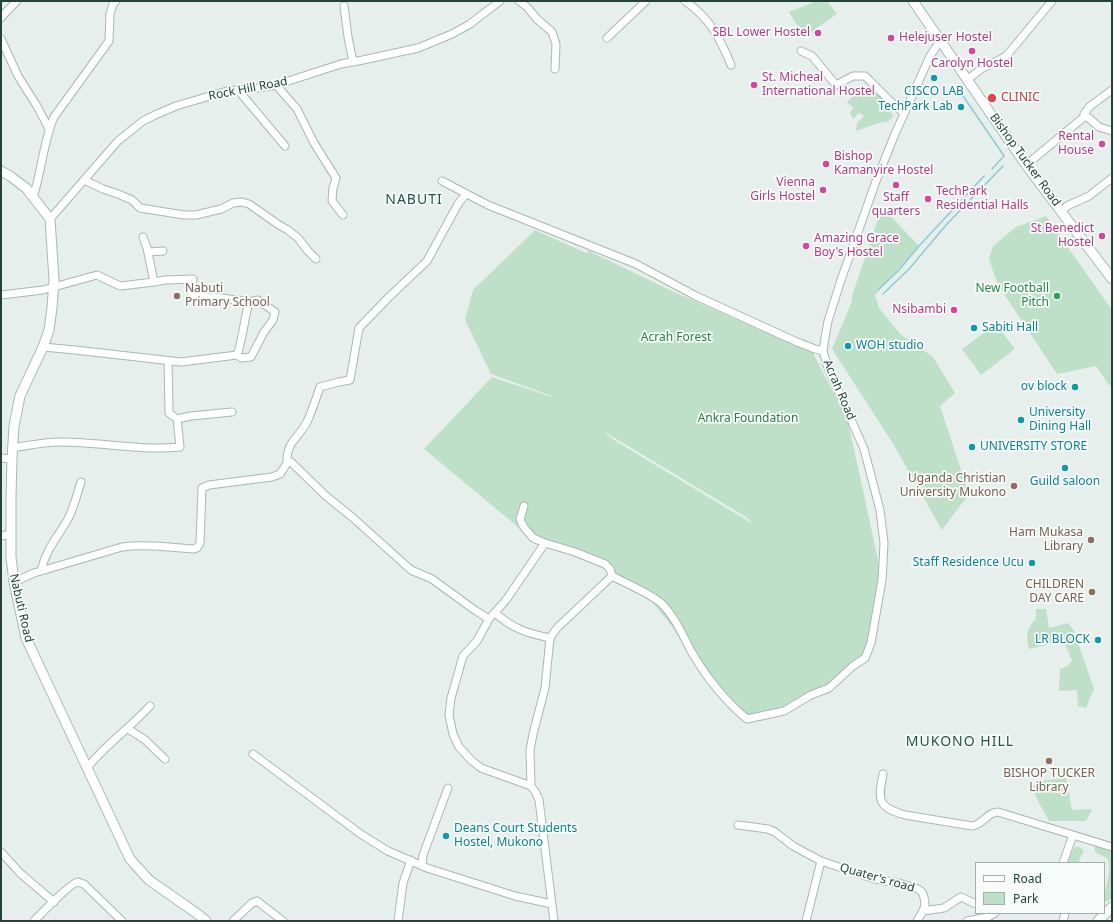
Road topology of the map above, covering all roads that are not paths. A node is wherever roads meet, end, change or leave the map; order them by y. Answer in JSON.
{"nodes":[{"id":1,"x":18,"y":1,"type":"edge"},
{"id":2,"x":116,"y":1,"type":"edge"},
{"id":3,"x":500,"y":1,"type":"edge"},
{"id":4,"x":519,"y":1,"type":"edge"},
{"id":5,"x":646,"y":1,"type":"edge"},
{"id":6,"x":685,"y":1,"type":"edge"},
{"id":7,"x":913,"y":1,"type":"edge"},
{"id":8,"x":1052,"y":1,"type":"edge"},
{"id":9,"x":344,"y":6,"type":"dead end"},
{"id":10,"x":1,"y":18,"type":"edge"},
{"id":11,"x":607,"y":38,"type":"dead end"},
{"id":12,"x":1,"y":39,"type":"edge"},
{"id":13,"x":940,"y":40,"type":"junction"},
{"id":14,"x":801,"y":51,"type":"dead end"},
{"id":15,"x":353,"y":62,"type":"junction"},
{"id":16,"x":731,"y":65,"type":"dead end"},
{"id":17,"x":555,"y":69,"type":"dead end"},
{"id":18,"x":967,"y":80,"type":"junction"},
{"id":19,"x":276,"y":85,"type":"junction"},
{"id":20,"x":238,"y":90,"type":"junction"},
{"id":21,"x":1112,"y":90,"type":"edge"},
{"id":22,"x":904,"y":113,"type":"junction"},
{"id":23,"x":1084,"y":114,"type":"junction"},
{"id":24,"x":49,"y":130,"type":"junction"},
{"id":25,"x":1112,"y":131,"type":"edge"},
{"id":26,"x":285,"y":146,"type":"dead end"},
{"id":27,"x":1026,"y":165,"type":"junction"},
{"id":28,"x":1,"y":171,"type":"edge"},
{"id":29,"x":1112,"y":178,"type":"edge"},
{"id":30,"x":84,"y":180,"type":"junction"},
{"id":31,"x":442,"y":181,"type":"dead end"},
{"id":32,"x":466,"y":194,"type":"junction"},
{"id":33,"x":33,"y":197,"type":"junction"},
{"id":34,"x":1062,"y":211,"type":"junction"},
{"id":35,"x":343,"y":216,"type":"dead end"},
{"id":36,"x":50,"y":219,"type":"junction"},
{"id":37,"x":142,"y":237,"type":"dead end"},
{"id":38,"x":163,"y":250,"type":"dead end"},
{"id":39,"x":148,"y":252,"type":"junction"},
{"id":40,"x":316,"y":260,"type":"dead end"},
{"id":41,"x":1111,"y":274,"type":"edge"},
{"id":42,"x":154,"y":282,"type":"junction"},
{"id":43,"x":54,"y":287,"type":"junction"},
{"id":44,"x":1,"y":295,"type":"edge"},
{"id":45,"x":249,"y":302,"type":"junction"},
{"id":46,"x":43,"y":347,"type":"junction"},
{"id":47,"x":823,"y":351,"type":"junction"},
{"id":48,"x":237,"y":355,"type":"junction"},
{"id":49,"x":168,"y":361,"type":"junction"},
{"id":50,"x":232,"y":412,"type":"dead end"},
{"id":51,"x":177,"y":419,"type":"junction"},
{"id":52,"x":12,"y":448,"type":"junction"},
{"id":53,"x":1,"y":458,"type":"edge"},
{"id":54,"x":12,"y":459,"type":"junction"},
{"id":55,"x":288,"y":463,"type":"junction"},
{"id":56,"x":81,"y":482,"type":"dead end"},
{"id":57,"x":524,"y":506,"type":"dead end"},
{"id":58,"x":12,"y":534,"type":"junction"},
{"id":59,"x":1,"y":536,"type":"edge"},
{"id":60,"x":545,"y":543,"type":"junction"},
{"id":61,"x":40,"y":571,"type":"junction"},
{"id":62,"x":612,"y":576,"type":"junction"},
{"id":63,"x":14,"y":582,"type":"junction"},
{"id":64,"x":492,"y":616,"type":"junction"},
{"id":65,"x":550,"y":638,"type":"junction"},
{"id":66,"x":150,"y":706,"type":"dead end"},
{"id":67,"x":128,"y":728,"type":"junction"},
{"id":68,"x":253,"y":754,"type":"dead end"},
{"id":69,"x":165,"y":759,"type":"dead end"},
{"id":70,"x":87,"y":768,"type":"junction"},
{"id":71,"x":883,"y":774,"type":"dead end"},
{"id":72,"x":530,"y":786,"type":"junction"},
{"id":73,"x":448,"y":788,"type":"dead end"},
{"id":74,"x":738,"y":826,"type":"dead end"},
{"id":75,"x":1073,"y":836,"type":"junction"},
{"id":76,"x":1112,"y":847,"type":"edge"},
{"id":77,"x":1,"y":852,"type":"edge"},
{"id":78,"x":411,"y":860,"type":"junction"},
{"id":79,"x":821,"y":861,"type":"junction"},
{"id":80,"x":1063,"y":862,"type":"edge"},
{"id":81,"x":422,"y":865,"type":"junction"},
{"id":82,"x":54,"y":902,"type":"junction"},
{"id":83,"x":552,"y":904,"type":"junction"},
{"id":84,"x":975,"y":904,"type":"edge"},
{"id":85,"x":1112,"y":907,"type":"edge"},
{"id":86,"x":923,"y":911,"type":"junction"},
{"id":87,"x":993,"y":914,"type":"edge"},
{"id":88,"x":34,"y":921,"type":"edge"},
{"id":89,"x":122,"y":921,"type":"edge"},
{"id":90,"x":206,"y":921,"type":"edge"},
{"id":91,"x":233,"y":921,"type":"edge"},
{"id":92,"x":283,"y":921,"type":"edge"},
{"id":93,"x":398,"y":921,"type":"edge"},
{"id":94,"x":554,"y":921,"type":"edge"},
{"id":95,"x":806,"y":921,"type":"edge"},
{"id":96,"x":917,"y":921,"type":"edge"},
{"id":97,"x":967,"y":921,"type":"edge"},
{"id":98,"x":1098,"y":921,"type":"edge"}],
"edges":[{"from":1,"to":10,"type":"street"},
{"from":2,"to":24,"type":"street"},
{"from":3,"to":15,"type":"street","name":"Rock Hill Road"},
{"from":4,"to":17,"type":"street"},
{"from":5,"to":11,"type":"street"},
{"from":6,"to":16,"type":"street"},
{"from":7,"to":13,"type":"street","name":"Bishop Tucker Road"},
{"from":8,"to":18,"type":"street"},
{"from":9,"to":15,"type":"street"},
{"from":12,"to":24,"type":"street"},
{"from":13,"to":18,"type":"street","name":"Bishop Tucker Road"},
{"from":13,"to":22,"type":"street","name":"Acrah Road"},
{"from":14,"to":22,"type":"street"},
{"from":15,"to":19,"type":"street","name":"Rock Hill Road"},
{"from":18,"to":27,"type":"street","name":"Bishop Tucker Road"},
{"from":19,"to":20,"type":"street","name":"Rock Hill Road"},
{"from":19,"to":35,"type":"street"},
{"from":20,"to":26,"type":"street"},
{"from":20,"to":30,"type":"street","name":"Rock Hill Road"},
{"from":21,"to":23,"type":"street"},
{"from":22,"to":47,"type":"street","name":"Acrah Road"},
{"from":23,"to":25,"type":"street"},
{"from":23,"to":27,"type":"street"},
{"from":24,"to":33,"type":"street"},
{"from":27,"to":34,"type":"street","name":"Bishop Tucker Road"},
{"from":28,"to":33,"type":"street"},
{"from":29,"to":34,"type":"street"},
{"from":30,"to":36,"type":"street","name":"Rock Hill Road"},
{"from":30,"to":40,"type":"street"},
{"from":31,"to":32,"type":"street"},
{"from":32,"to":47,"type":"street"},
{"from":32,"to":55,"type":"street"},
{"from":33,"to":36,"type":"street"},
{"from":34,"to":41,"type":"street","name":"Bishop Tucker Road"},
{"from":36,"to":43,"type":"street","name":"Nabuti Road"},
{"from":37,"to":39,"type":"street"},
{"from":38,"to":39,"type":"street"},
{"from":39,"to":42,"type":"street"},
{"from":42,"to":43,"type":"street"},
{"from":42,"to":45,"type":"street"},
{"from":43,"to":44,"type":"street"},
{"from":43,"to":46,"type":"street","name":"Nabuti Road"},
{"from":45,"to":48,"type":"street"},
{"from":45,"to":48,"type":"street"},
{"from":46,"to":49,"type":"street"},
{"from":46,"to":52,"type":"street","name":"Nabuti Road"},
{"from":47,"to":62,"type":"street","name":"Acrah Road"},
{"from":48,"to":49,"type":"street"},
{"from":49,"to":51,"type":"street"},
{"from":50,"to":51,"type":"street"},
{"from":51,"to":52,"type":"street"},
{"from":52,"to":54,"type":"street","name":"Nabuti Road"},
{"from":53,"to":54,"type":"street"},
{"from":54,"to":58,"type":"street","name":"Nabuti Road"},
{"from":55,"to":61,"type":"street"},
{"from":55,"to":64,"type":"street"},
{"from":56,"to":61,"type":"street"},
{"from":57,"to":60,"type":"street"},
{"from":58,"to":59,"type":"street"},
{"from":58,"to":63,"type":"street","name":"Nabuti Road"},
{"from":60,"to":62,"type":"street"},
{"from":60,"to":64,"type":"street"},
{"from":61,"to":63,"type":"street"},
{"from":62,"to":65,"type":"street"},
{"from":63,"to":70,"type":"street","name":"Nabuti Road"},
{"from":64,"to":65,"type":"street"},
{"from":64,"to":72,"type":"street"},
{"from":65,"to":72,"type":"street"},
{"from":66,"to":67,"type":"street"},
{"from":67,"to":69,"type":"street"},
{"from":67,"to":70,"type":"street"},
{"from":68,"to":78,"type":"street"},
{"from":70,"to":90,"type":"street","name":"Nabuti Road"},
{"from":71,"to":75,"type":"street"},
{"from":72,"to":83,"type":"street"},
{"from":73,"to":81,"type":"street"},
{"from":74,"to":79,"type":"street","name":"Quater's road"},
{"from":75,"to":76,"type":"street"},
{"from":75,"to":80,"type":"street"},
{"from":77,"to":82,"type":"street"},
{"from":78,"to":81,"type":"street"},
{"from":78,"to":93,"type":"street"},
{"from":79,"to":86,"type":"street","name":"Quater's road"},
{"from":79,"to":95,"type":"street"},
{"from":81,"to":83,"type":"street"},
{"from":82,"to":88,"type":"street"},
{"from":82,"to":89,"type":"street"},
{"from":83,"to":94,"type":"street"},
{"from":84,"to":86,"type":"street"},
{"from":85,"to":98,"type":"street"},
{"from":86,"to":96,"type":"street"},
{"from":87,"to":97,"type":"street"},
{"from":91,"to":92,"type":"street"}]}
